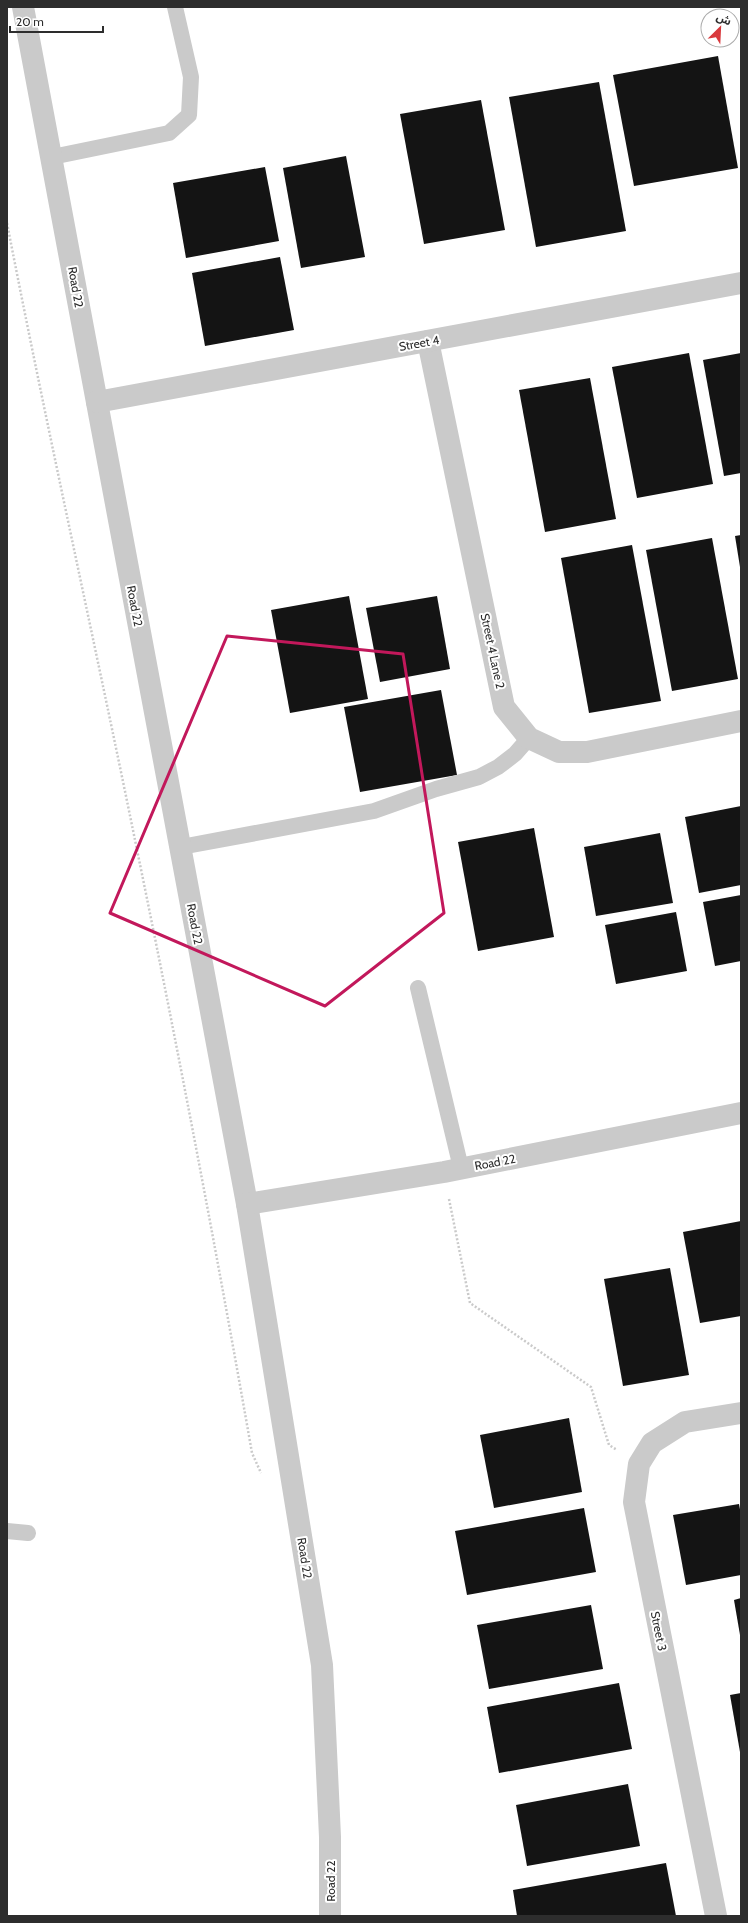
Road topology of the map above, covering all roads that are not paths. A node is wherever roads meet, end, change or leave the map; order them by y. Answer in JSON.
{"nodes":[{"id":1,"x":23,"y":7,"type":"edge"},
{"id":2,"x":175,"y":7,"type":"edge"},
{"id":3,"x":52,"y":157,"type":"junction"},
{"id":4,"x":741,"y":283,"type":"edge"},
{"id":5,"x":428,"y":342,"type":"junction"},
{"id":6,"x":97,"y":402,"type":"junction"},
{"id":7,"x":741,"y":721,"type":"edge"},
{"id":8,"x":529,"y":738,"type":"junction"},
{"id":9,"x":180,"y":847,"type":"junction"},
{"id":10,"x":418,"y":988,"type":"dead end"},
{"id":11,"x":741,"y":1113,"type":"edge"},
{"id":12,"x":453,"y":1170,"type":"junction"},
{"id":13,"x":247,"y":1204,"type":"junction"},
{"id":14,"x":741,"y":1413,"type":"edge"},
{"id":15,"x":7,"y":1531,"type":"edge"},
{"id":16,"x":28,"y":1533,"type":"dead end"},
{"id":17,"x":330,"y":1916,"type":"edge"},
{"id":18,"x":716,"y":1916,"type":"edge"}],
"edges":[{"from":1,"to":3,"type":"street","name":"Road 22"},
{"from":2,"to":3,"type":"lane"},
{"from":3,"to":6,"type":"street","name":"Road 22"},
{"from":4,"to":5,"type":"street","name":"Street 4"},
{"from":5,"to":6,"type":"street","name":"Street 4"},
{"from":5,"to":8,"type":"street","name":"Street 4 Lane 2"},
{"from":6,"to":9,"type":"street","name":"Road 22"},
{"from":7,"to":8,"type":"street","name":"Street 4 Lane 2"},
{"from":8,"to":9,"type":"lane"},
{"from":9,"to":13,"type":"street","name":"Road 22"},
{"from":10,"to":12,"type":"lane"},
{"from":11,"to":12,"type":"street","name":"Road 22"},
{"from":12,"to":13,"type":"street","name":"Road 22"},
{"from":13,"to":17,"type":"street","name":"Road 22"},
{"from":14,"to":18,"type":"street","name":"Street 3"},
{"from":15,"to":16,"type":"lane"}]}
